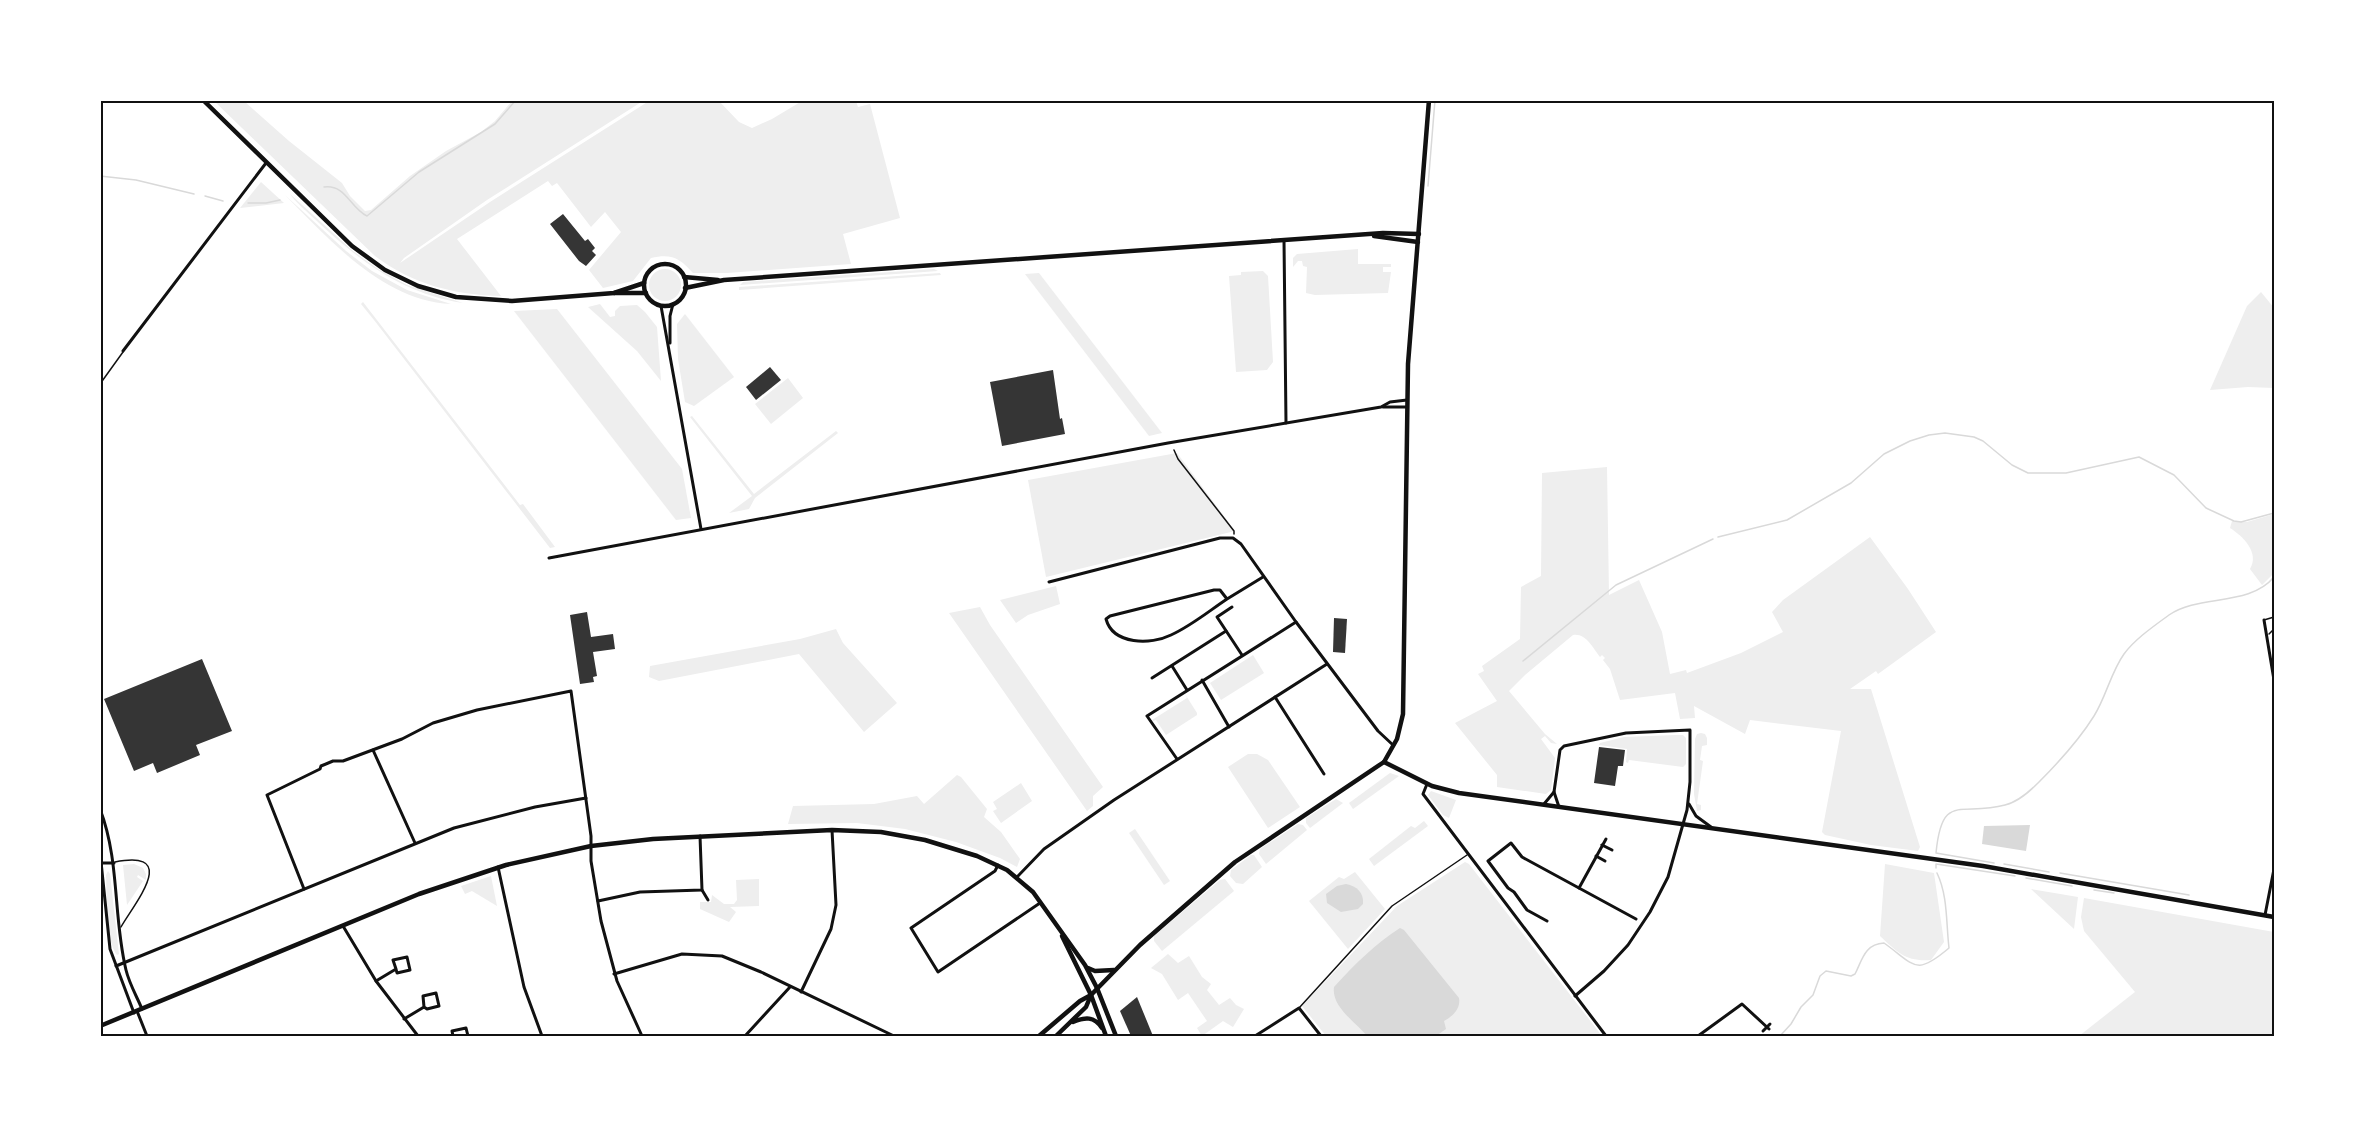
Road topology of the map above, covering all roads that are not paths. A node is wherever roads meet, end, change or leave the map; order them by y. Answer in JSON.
{"nodes":[{"id":1,"x":203,"y":100,"type":"edge"},
{"id":2,"x":1430,"y":100,"type":"edge"},
{"id":3,"x":268,"y":162,"type":"junction"},
{"id":4,"x":1419,"y":234,"type":"junction"},
{"id":5,"x":1372,"y":235,"type":"junction"},
{"id":6,"x":1284,"y":240,"type":"junction"},
{"id":7,"x":1418,"y":242,"type":"junction"},
{"id":8,"x":684,"y":277,"type":"junction"},
{"id":9,"x":724,"y":280,"type":"junction"},
{"id":10,"x":644,"y":283,"type":"junction"},
{"id":11,"x":685,"y":288,"type":"junction"},
{"id":12,"x":614,"y":292,"type":"junction"},
{"id":13,"x":646,"y":293,"type":"junction"},
{"id":14,"x":674,"y":304,"type":"junction"},
{"id":15,"x":661,"y":306,"type":"junction"},
{"id":16,"x":123,"y":351,"type":"joint"},
{"id":17,"x":670,"y":354,"type":"junction"},
{"id":18,"x":100,"y":384,"type":"edge"},
{"id":19,"x":1407,"y":400,"type":"junction"},
{"id":20,"x":1381,"y":407,"type":"junction"},
{"id":21,"x":1407,"y":407,"type":"junction"},
{"id":22,"x":1286,"y":423,"type":"junction"},
{"id":23,"x":701,"y":529,"type":"junction"},
{"id":24,"x":549,"y":558,"type":"dead end"},
{"id":25,"x":1263,"y":577,"type":"junction"},
{"id":26,"x":1049,"y":582,"type":"dead end"},
{"id":27,"x":1227,"y":599,"type":"junction"},
{"id":28,"x":1232,"y":607,"type":"dead end"},
{"id":29,"x":2274,"y":617,"type":"edge"},
{"id":30,"x":2264,"y":620,"type":"joint"},
{"id":31,"x":1296,"y":622,"type":"junction"},
{"id":32,"x":2274,"y":628,"type":"edge"},
{"id":33,"x":1226,"y":631,"type":"junction"},
{"id":34,"x":2266,"y":637,"type":"junction"},
{"id":35,"x":1242,"y":656,"type":"junction"},
{"id":36,"x":1327,"y":664,"type":"junction"},
{"id":37,"x":1172,"y":666,"type":"junction"},
{"id":38,"x":1152,"y":678,"type":"dead end"},
{"id":39,"x":1202,"y":680,"type":"junction"},
{"id":40,"x":2274,"y":680,"type":"edge"},
{"id":41,"x":1187,"y":690,"type":"junction"},
{"id":42,"x":1275,"y":697,"type":"junction"},
{"id":43,"x":1229,"y":727,"type":"junction"},
{"id":44,"x":1394,"y":746,"type":"junction"},
{"id":45,"x":374,"y":750,"type":"junction"},
{"id":46,"x":1177,"y":759,"type":"junction"},
{"id":47,"x":1384,"y":762,"type":"junction"},
{"id":48,"x":1324,"y":774,"type":"dead end"},
{"id":49,"x":1427,"y":784,"type":"junction"},
{"id":50,"x":1554,"y":792,"type":"junction"},
{"id":51,"x":586,"y":798,"type":"junction"},
{"id":52,"x":1688,"y":803,"type":"junction"},
{"id":53,"x":1543,"y":804,"type":"junction"},
{"id":54,"x":1559,"y":807,"type":"junction"},
{"id":55,"x":100,"y":809,"type":"edge"},
{"id":56,"x":1683,"y":824,"type":"junction"},
{"id":57,"x":1713,"y":828,"type":"junction"},
{"id":58,"x":832,"y":830,"type":"junction"},
{"id":59,"x":700,"y":836,"type":"junction"},
{"id":60,"x":1605,"y":839,"type":"dead end"},
{"id":61,"x":415,"y":843,"type":"junction"},
{"id":62,"x":1602,"y":845,"type":"junction"},
{"id":63,"x":591,"y":846,"type":"junction"},
{"id":64,"x":1611,"y":850,"type":"dead end"},
{"id":65,"x":100,"y":852,"type":"edge"},
{"id":66,"x":1468,"y":855,"type":"junction"},
{"id":67,"x":1596,"y":856,"type":"junction"},
{"id":68,"x":1605,"y":861,"type":"dead end"},
{"id":69,"x":114,"y":862,"type":"junction"},
{"id":70,"x":102,"y":863,"type":"edge"},
{"id":71,"x":998,"y":865,"type":"junction"},
{"id":72,"x":498,"y":867,"type":"junction"},
{"id":73,"x":2274,"y":869,"type":"edge"},
{"id":74,"x":1017,"y":877,"type":"junction"},
{"id":75,"x":1579,"y":888,"type":"junction"},
{"id":76,"x":304,"y":889,"type":"junction"},
{"id":77,"x":702,"y":890,"type":"junction"},
{"id":78,"x":708,"y":900,"type":"dead end"},
{"id":79,"x":598,"y":901,"type":"junction"},
{"id":80,"x":1040,"y":903,"type":"junction"},
{"id":81,"x":2265,"y":915,"type":"junction"},
{"id":82,"x":2274,"y":917,"type":"edge"},
{"id":83,"x":1636,"y":919,"type":"dead end"},
{"id":84,"x":1547,"y":921,"type":"dead end"},
{"id":85,"x":343,"y":926,"type":"junction"},
{"id":86,"x":121,"y":927,"type":"junction"},
{"id":87,"x":1061,"y":933,"type":"junction"},
{"id":88,"x":124,"y":962,"type":"junction"},
{"id":89,"x":116,"y":966,"type":"junction"},
{"id":90,"x":1087,"y":967,"type":"junction"},
{"id":91,"x":396,"y":969,"type":"junction"},
{"id":92,"x":1114,"y":970,"type":"junction"},
{"id":93,"x":614,"y":974,"type":"junction"},
{"id":94,"x":376,"y":981,"type":"junction"},
{"id":95,"x":790,"y":987,"type":"junction"},
{"id":96,"x":1097,"y":988,"type":"junction"},
{"id":97,"x":801,"y":992,"type":"junction"},
{"id":98,"x":1091,"y":995,"type":"junction"},
{"id":99,"x":1575,"y":996,"type":"junction"},
{"id":100,"x":424,"y":1007,"type":"junction"},
{"id":101,"x":1299,"y":1008,"type":"junction"},
{"id":102,"x":138,"y":1011,"type":"junction"},
{"id":103,"x":404,"y":1019,"type":"junction"},
{"id":104,"x":1071,"y":1024,"type":"junction"},
{"id":105,"x":1770,"y":1024,"type":"dead end"},
{"id":106,"x":100,"y":1026,"type":"edge"},
{"id":107,"x":1768,"y":1028,"type":"junction"},
{"id":108,"x":1104,"y":1030,"type":"junction"},
{"id":109,"x":1763,"y":1031,"type":"dead end"},
{"id":110,"x":886,"y":1033,"type":"junction"},
{"id":111,"x":147,"y":1036,"type":"edge"},
{"id":112,"x":418,"y":1036,"type":"edge"},
{"id":113,"x":453,"y":1036,"type":"edge"},
{"id":114,"x":468,"y":1036,"type":"edge"},
{"id":115,"x":542,"y":1036,"type":"edge"},
{"id":116,"x":642,"y":1036,"type":"edge"},
{"id":117,"x":745,"y":1036,"type":"edge"},
{"id":118,"x":883,"y":1036,"type":"edge"},
{"id":119,"x":894,"y":1036,"type":"edge"},
{"id":120,"x":1039,"y":1036,"type":"edge"},
{"id":121,"x":1056,"y":1036,"type":"edge"},
{"id":122,"x":1106,"y":1036,"type":"edge"},
{"id":123,"x":1116,"y":1036,"type":"edge"},
{"id":124,"x":1255,"y":1036,"type":"edge"},
{"id":125,"x":1321,"y":1036,"type":"edge"},
{"id":126,"x":1606,"y":1036,"type":"edge"},
{"id":127,"x":1698,"y":1036,"type":"edge"}],
"edges":[{"from":1,"to":3,"type":"main road"},
{"from":2,"to":4,"type":"main road"},
{"from":3,"to":12,"type":"main road"},
{"from":3,"to":16,"type":"street"},
{"from":4,"to":5,"type":"main road"},
{"from":4,"to":7,"type":"main road"},
{"from":5,"to":6,"type":"main road"},
{"from":5,"to":7,"type":"main road"},
{"from":6,"to":9,"type":"main road"},
{"from":6,"to":22,"type":"street"},
{"from":7,"to":19,"type":"main road"},
{"from":8,"to":9,"type":"main road"},
{"from":8,"to":10,"type":"main road"},
{"from":8,"to":11,"type":"main road"},
{"from":9,"to":11,"type":"main road"},
{"from":10,"to":12,"type":"main road"},
{"from":10,"to":13,"type":"main road"},
{"from":11,"to":14,"type":"main road"},
{"from":12,"to":13,"type":"main road"},
{"from":13,"to":15,"type":"main road"},
{"from":14,"to":15,"type":"main road"},
{"from":14,"to":17,"type":"street"},
{"from":15,"to":17,"type":"street"},
{"from":16,"to":18,"type":"lane"},
{"from":17,"to":23,"type":"street"},
{"from":19,"to":20,"type":"street"},
{"from":19,"to":21,"type":"main road"},
{"from":20,"to":21,"type":"street"},
{"from":20,"to":22,"type":"street"},
{"from":21,"to":44,"type":"main road"},
{"from":22,"to":23,"type":"street"},
{"from":23,"to":24,"type":"street"},
{"from":25,"to":26,"type":"street"},
{"from":25,"to":27,"type":"street"},
{"from":25,"to":31,"type":"street"},
{"from":27,"to":27,"type":"street"},
{"from":28,"to":33,"type":"street"},
{"from":29,"to":30,"type":"lane"},
{"from":30,"to":34,"type":"street"},
{"from":31,"to":35,"type":"street"},
{"from":31,"to":36,"type":"street"},
{"from":32,"to":34,"type":"lane"},
{"from":33,"to":35,"type":"street"},
{"from":33,"to":37,"type":"street"},
{"from":34,"to":40,"type":"street"},
{"from":35,"to":39,"type":"street"},
{"from":36,"to":42,"type":"street"},
{"from":36,"to":44,"type":"street"},
{"from":37,"to":38,"type":"street"},
{"from":37,"to":41,"type":"street"},
{"from":39,"to":41,"type":"street"},
{"from":39,"to":43,"type":"street"},
{"from":41,"to":46,"type":"street"},
{"from":42,"to":43,"type":"street"},
{"from":42,"to":48,"type":"street"},
{"from":43,"to":46,"type":"street"},
{"from":44,"to":47,"type":"main road"},
{"from":45,"to":51,"type":"street"},
{"from":45,"to":61,"type":"street"},
{"from":45,"to":76,"type":"street"},
{"from":46,"to":74,"type":"street"},
{"from":47,"to":49,"type":"main road"},
{"from":47,"to":92,"type":"main road"},
{"from":49,"to":53,"type":"main road"},
{"from":49,"to":66,"type":"street"},
{"from":50,"to":52,"type":"street"},
{"from":50,"to":53,"type":"street"},
{"from":50,"to":54,"type":"street"},
{"from":51,"to":61,"type":"street"},
{"from":51,"to":63,"type":"street"},
{"from":52,"to":56,"type":"street"},
{"from":52,"to":57,"type":"street"},
{"from":53,"to":54,"type":"main road"},
{"from":54,"to":56,"type":"main road"},
{"from":55,"to":69,"type":"street"},
{"from":56,"to":57,"type":"main road"},
{"from":56,"to":99,"type":"street"},
{"from":57,"to":81,"type":"main road"},
{"from":58,"to":59,"type":"main road"},
{"from":58,"to":71,"type":"main road"},
{"from":58,"to":97,"type":"street"},
{"from":59,"to":63,"type":"main road"},
{"from":59,"to":77,"type":"street"},
{"from":60,"to":62,"type":"street"},
{"from":61,"to":76,"type":"street"},
{"from":62,"to":64,"type":"street"},
{"from":62,"to":67,"type":"street"},
{"from":63,"to":72,"type":"main road"},
{"from":63,"to":79,"type":"street"},
{"from":65,"to":70,"type":"street"},
{"from":66,"to":99,"type":"street"},
{"from":66,"to":101,"type":"lane"},
{"from":67,"to":68,"type":"street"},
{"from":67,"to":75,"type":"street"},
{"from":69,"to":70,"type":"street"},
{"from":69,"to":86,"type":"street"},
{"from":69,"to":86,"type":"lane"},
{"from":70,"to":89,"type":"street"},
{"from":71,"to":74,"type":"main road"},
{"from":71,"to":80,"type":"street"},
{"from":72,"to":85,"type":"main road"},
{"from":72,"to":115,"type":"street"},
{"from":73,"to":81,"type":"street"},
{"from":74,"to":80,"type":"main road"},
{"from":75,"to":83,"type":"street"},
{"from":75,"to":84,"type":"street"},
{"from":76,"to":88,"type":"street"},
{"from":77,"to":78,"type":"street"},
{"from":77,"to":79,"type":"street"},
{"from":79,"to":93,"type":"street"},
{"from":80,"to":87,"type":"main road"},
{"from":81,"to":82,"type":"main road"},
{"from":85,"to":94,"type":"street"},
{"from":85,"to":102,"type":"main road"},
{"from":86,"to":88,"type":"street"},
{"from":87,"to":90,"type":"main road"},
{"from":87,"to":98,"type":"main road"},
{"from":88,"to":89,"type":"street"},
{"from":88,"to":102,"type":"street"},
{"from":89,"to":102,"type":"street"},
{"from":90,"to":92,"type":"main road"},
{"from":90,"to":96,"type":"main road"},
{"from":91,"to":91,"type":"street"},
{"from":91,"to":94,"type":"street"},
{"from":92,"to":96,"type":"main road"},
{"from":93,"to":95,"type":"street"},
{"from":93,"to":116,"type":"street"},
{"from":94,"to":103,"type":"street"},
{"from":95,"to":97,"type":"street"},
{"from":95,"to":117,"type":"street"},
{"from":96,"to":98,"type":"main road"},
{"from":96,"to":123,"type":"main road"},
{"from":97,"to":110,"type":"street"},
{"from":98,"to":104,"type":"main road"},
{"from":98,"to":108,"type":"main road"},
{"from":98,"to":120,"type":"main road"},
{"from":99,"to":126,"type":"street"},
{"from":100,"to":100,"type":"street"},
{"from":100,"to":103,"type":"street"},
{"from":101,"to":124,"type":"street"},
{"from":101,"to":125,"type":"street"},
{"from":102,"to":106,"type":"main road"},
{"from":102,"to":111,"type":"street"},
{"from":103,"to":112,"type":"street"},
{"from":104,"to":108,"type":"main road"},
{"from":104,"to":121,"type":"main road"},
{"from":105,"to":107,"type":"street"},
{"from":107,"to":109,"type":"street"},
{"from":107,"to":127,"type":"street"},
{"from":108,"to":122,"type":"main road"},
{"from":110,"to":118,"type":"street"},
{"from":110,"to":119,"type":"street"},
{"from":113,"to":114,"type":"street"}]}
